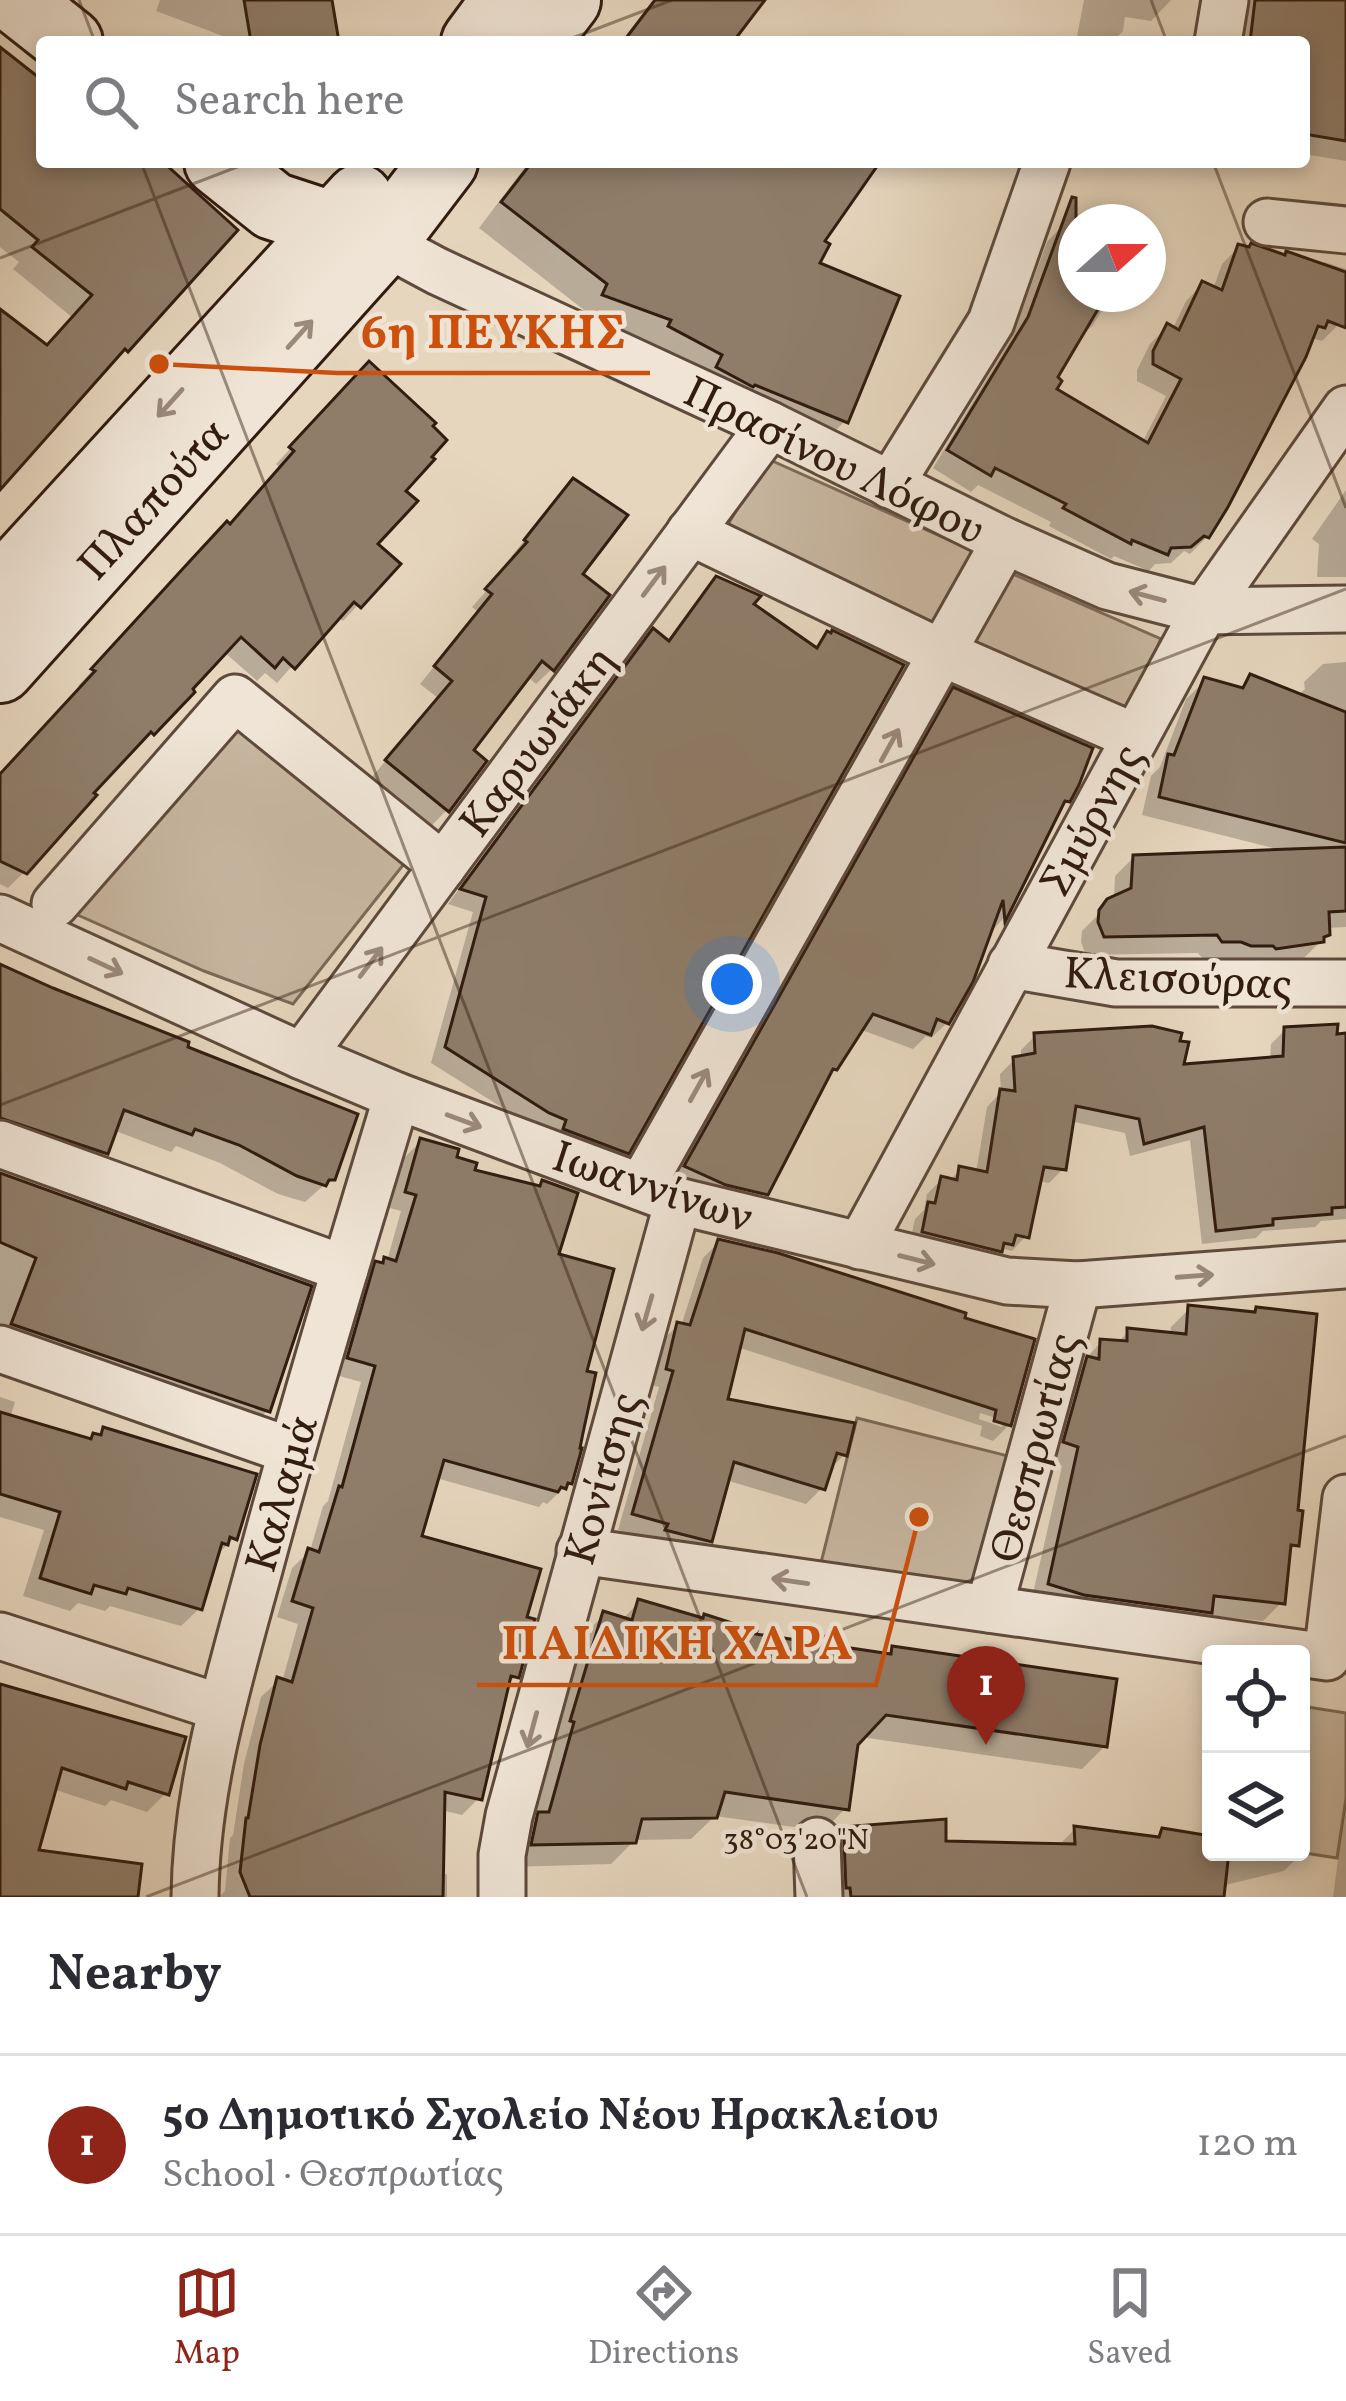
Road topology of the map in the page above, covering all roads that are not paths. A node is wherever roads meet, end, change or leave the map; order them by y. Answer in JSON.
{"nodes":[{"id":1,"x":16,"y":0,"type":"edge"},
{"id":2,"x":506,"y":0,"type":"edge"},
{"id":3,"x":566,"y":0,"type":"edge"},
{"id":4,"x":1225,"y":0,"type":"edge"},
{"id":5,"x":61,"y":36,"type":"edge"},
{"id":6,"x":479,"y":36,"type":"edge"},
{"id":7,"x":539,"y":36,"type":"edge"},
{"id":8,"x":1219,"y":36,"type":"edge"},
{"id":9,"x":226,"y":168,"type":"edge"},
{"id":10,"x":385,"y":168,"type":"edge"},
{"id":11,"x":437,"y":168,"type":"edge"},
{"id":12,"x":1045,"y":168,"type":"edge"},
{"id":13,"x":1268,"y":222,"type":"dead end"},
{"id":14,"x":1346,"y":230,"type":"edge"},
{"id":15,"x":360,"y":234,"type":"junction"},
{"id":16,"x":1346,"y":409,"type":"edge"},
{"id":17,"x":770,"y":425,"type":"junction"},
{"id":18,"x":890,"y":485,"type":"junction"},
{"id":19,"x":690,"y":532,"type":"junction"},
{"id":20,"x":1005,"y":541,"type":"junction"},
{"id":21,"x":17,"y":583,"type":"edge"},
{"id":22,"x":1346,"y":609,"type":"edge"},
{"id":23,"x":1204,"y":611,"type":"junction"},
{"id":24,"x":942,"y":653,"type":"junction"},
{"id":25,"x":0,"y":669,"type":"edge"},
{"id":26,"x":1135,"y":737,"type":"junction"},
{"id":27,"x":442,"y":866,"type":"junction"},
{"id":28,"x":55,"y":904,"type":"dead end"},
{"id":29,"x":0,"y":918,"type":"edge"},
{"id":30,"x":1011,"y":965,"type":"junction"},
{"id":31,"x":1346,"y":983,"type":"edge"},
{"id":32,"x":302,"y":1056,"type":"junction"},
{"id":33,"x":397,"y":1096,"type":"junction"},
{"id":34,"x":0,"y":1144,"type":"edge"},
{"id":35,"x":660,"y":1194,"type":"junction"},
{"id":36,"x":860,"y":1246,"type":"junction"},
{"id":37,"x":1346,"y":1265,"type":"edge"},
{"id":38,"x":345,"y":1269,"type":"junction"},
{"id":39,"x":1078,"y":1285,"type":"junction"},
{"id":40,"x":0,"y":1348,"type":"edge"},
{"id":41,"x":291,"y":1451,"type":"junction"},
{"id":42,"x":1346,"y":1498,"type":"edge"},
{"id":43,"x":580,"y":1551,"type":"junction"},
{"id":44,"x":989,"y":1609,"type":"junction"},
{"id":45,"x":0,"y":1636,"type":"edge"},
{"id":46,"x":222,"y":1708,"type":"junction"},
{"id":47,"x":817,"y":1840,"type":"dead end"},
{"id":48,"x":195,"y":1897,"type":"edge"},
{"id":49,"x":502,"y":1897,"type":"edge"},
{"id":50,"x":819,"y":1897,"type":"edge"}],
"edges":[{"from":1,"to":5,"type":"main road"},
{"from":2,"to":6,"type":"main road"},
{"from":3,"to":7,"type":"main road"},
{"from":4,"to":8,"type":"street"},
{"from":9,"to":15,"type":"main road","name":"Πρασίνου Λόφου"},
{"from":10,"to":15,"type":"main road","name":"Πλαπούτα"},
{"from":11,"to":15,"type":"main road","name":"Πλαπούτα"},
{"from":12,"to":18,"type":"street"},
{"from":13,"to":14,"type":"street"},
{"from":15,"to":17,"type":"street","name":"Πρασίνου Λόφου"},
{"from":15,"to":21,"type":"main road","name":"Πλαπούτα"},
{"from":16,"to":23,"type":"street","name":"Σμύρνης"},
{"from":17,"to":18,"type":"street","name":"Πρασίνου Λόφου"},
{"from":17,"to":19,"type":"street","name":"Καρυωτάκη"},
{"from":18,"to":20,"type":"street","name":"Πρασίνου Λόφου"},
{"from":19,"to":24,"type":"street"},
{"from":27,"to":19,"type":"street","name":"Καρυωτάκη","one_way":true},
{"from":23,"to":20,"type":"street","name":"Πρασίνου Λόφου","one_way":true},
{"from":20,"to":24,"type":"street","name":"Κονίτσης"},
{"from":21,"to":25,"type":"main road","name":"Πλαπούτα"},
{"from":22,"to":23,"type":"street","name":"Πρασίνου Λόφου"},
{"from":23,"to":26,"type":"street","name":"Σμύρνης"},
{"from":24,"to":26,"type":"street"},
{"from":35,"to":24,"type":"street","name":"Κονίτσης","one_way":true},
{"from":26,"to":30,"type":"street","name":"Σμύρνης"},
{"from":27,"to":28,"type":"street"},
{"from":32,"to":27,"type":"street","name":"Καρυωτάκη","one_way":true},
{"from":29,"to":32,"type":"street","name":"Ιωαννίνων","one_way":true},
{"from":30,"to":31,"type":"street","name":"Κλεισούρας"},
{"from":30,"to":36,"type":"street","name":"Σμύρνης"},
{"from":32,"to":33,"type":"street","name":"Ιωαννίνων"},
{"from":33,"to":35,"type":"street","name":"Ιωαννίνων","one_way":true},
{"from":33,"to":38,"type":"street","name":"Καλαμά"},
{"from":34,"to":38,"type":"street"},
{"from":35,"to":36,"type":"street","name":"Ιωαννίνων"},
{"from":35,"to":43,"type":"street","name":"Κονίτσης","one_way":true},
{"from":36,"to":39,"type":"street","name":"Ιωαννίνων","one_way":true},
{"from":39,"to":37,"type":"street","name":"Ιωαννίνων","one_way":true},
{"from":38,"to":41,"type":"street","name":"Καλαμά"},
{"from":39,"to":44,"type":"street","name":"Θεσπρωτίας"},
{"from":40,"to":41,"type":"street"},
{"from":41,"to":46,"type":"street","name":"Καλαμά"},
{"from":42,"to":44,"type":"street"},
{"from":44,"to":43,"type":"street","one_way":true},
{"from":43,"to":49,"type":"street","name":"Κονίτσης","one_way":true},
{"from":45,"to":46,"type":"street"},
{"from":46,"to":48,"type":"street","name":"Καλαμά"},
{"from":47,"to":50,"type":"street"}]}
